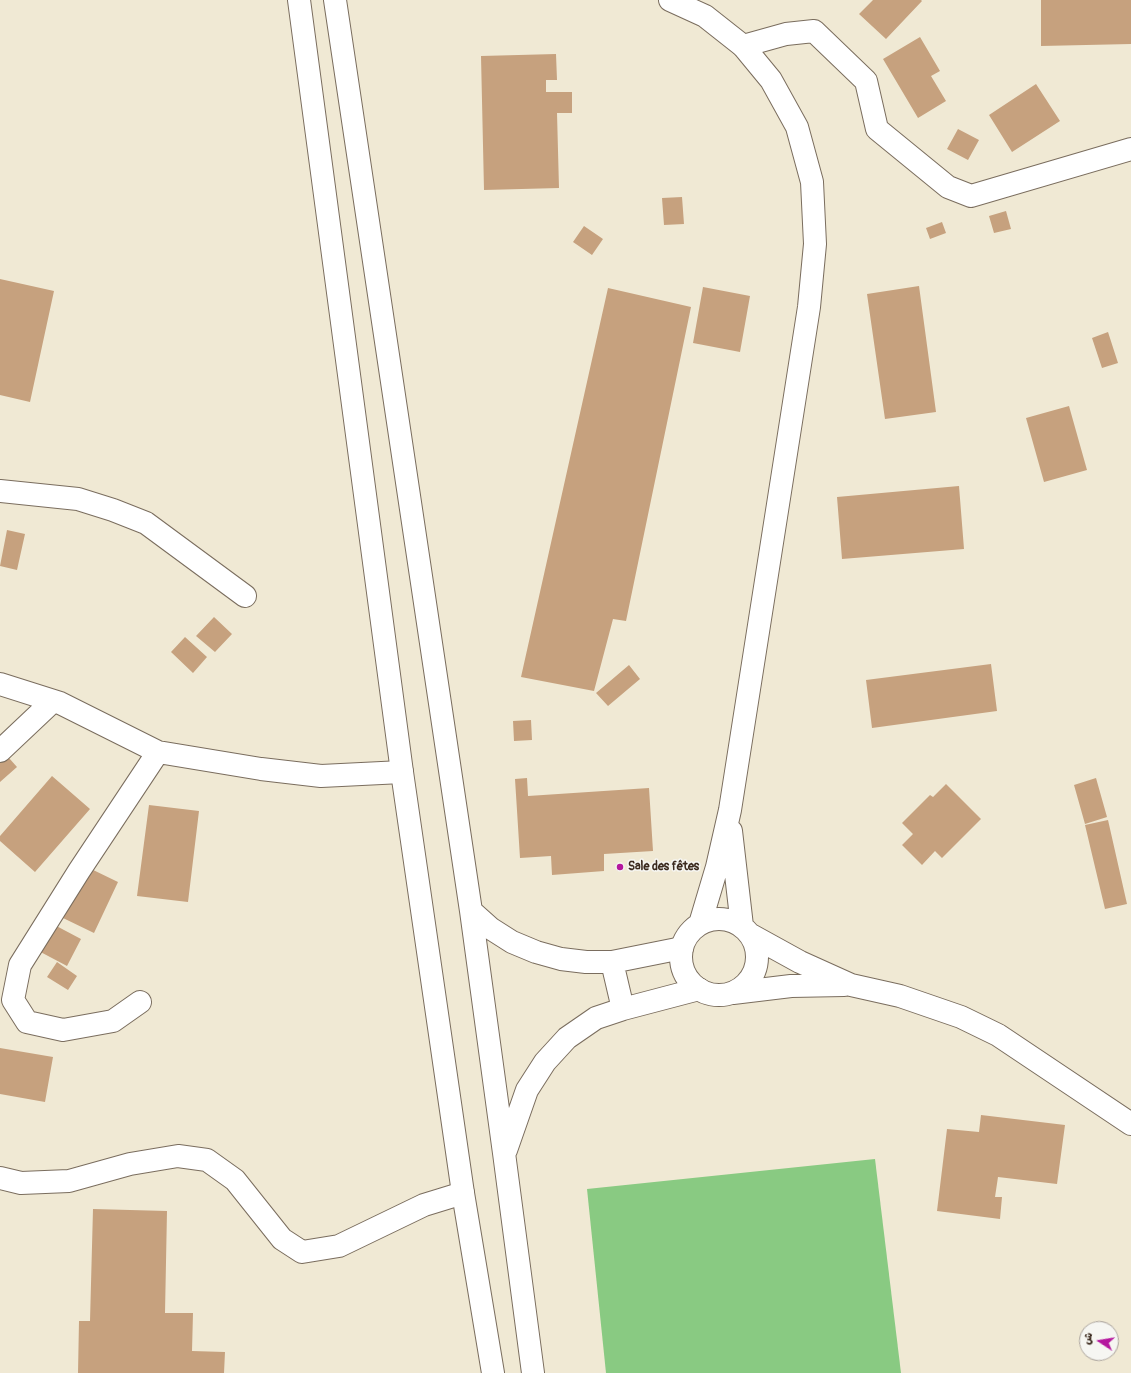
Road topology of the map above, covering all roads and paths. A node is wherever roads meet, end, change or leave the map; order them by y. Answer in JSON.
{"nodes":[{"id":1,"x":299,"y":0,"type":"edge"},
{"id":2,"x":334,"y":0,"type":"edge"},
{"id":3,"x":670,"y":0,"type":"edge"},
{"id":4,"x":743,"y":46,"type":"junction"},
{"id":5,"x":1131,"y":149,"type":"edge"},
{"id":6,"x":0,"y":491,"type":"edge"},
{"id":7,"x":245,"y":596,"type":"dead end"},
{"id":8,"x":0,"y":684,"type":"edge"},
{"id":9,"x":53,"y":701,"type":"junction"},
{"id":10,"x":0,"y":751,"type":"edge"},
{"id":11,"x":158,"y":752,"type":"junction"},
{"id":12,"x":402,"y":772,"type":"junction"},
{"id":13,"x":730,"y":810,"type":"junction"},
{"id":14,"x":471,"y":911,"type":"junction"},
{"id":15,"x":700,"y":924,"type":"junction"},
{"id":16,"x":747,"y":931,"type":"junction"},
{"id":17,"x":682,"y":948,"type":"junction"},
{"id":18,"x":612,"y":962,"type":"junction"},
{"id":19,"x":851,"y":985,"type":"junction"},
{"id":20,"x":699,"y":989,"type":"junction"},
{"id":21,"x":731,"y":993,"type":"junction"},
{"id":22,"x":140,"y":1002,"type":"dead end"},
{"id":23,"x":623,"y":1009,"type":"junction"},
{"id":24,"x":1131,"y":1124,"type":"edge"},
{"id":25,"x":504,"y":1153,"type":"junction"},
{"id":26,"x":0,"y":1178,"type":"edge"},
{"id":27,"x":463,"y":1193,"type":"junction"},
{"id":28,"x":493,"y":1373,"type":"edge"},
{"id":29,"x":532,"y":1373,"type":"edge"}],
"edges":[{"from":1,"to":12,"type":"main road"},
{"from":2,"to":14,"type":"main road"},
{"from":3,"to":4,"type":"main road"},
{"from":4,"to":5,"type":"main road"},
{"from":4,"to":13,"type":"main road"},
{"from":6,"to":7,"type":"main road"},
{"from":8,"to":9,"type":"main road"},
{"from":9,"to":10,"type":"main road"},
{"from":9,"to":11,"type":"main road"},
{"from":11,"to":12,"type":"main road"},
{"from":11,"to":22,"type":"main road"},
{"from":12,"to":27,"type":"main road"},
{"from":13,"to":15,"type":"main road"},
{"from":13,"to":16,"type":"main road"},
{"from":14,"to":18,"type":"main road"},
{"from":14,"to":25,"type":"main road"},
{"from":15,"to":16,"type":"main road"},
{"from":15,"to":17,"type":"main road"},
{"from":16,"to":19,"type":"main road"},
{"from":16,"to":21,"type":"main road"},
{"from":17,"to":18,"type":"main road"},
{"from":17,"to":20,"type":"main road"},
{"from":18,"to":23,"type":"main road"},
{"from":19,"to":21,"type":"main road"},
{"from":19,"to":24,"type":"main road"},
{"from":20,"to":21,"type":"main road"},
{"from":20,"to":23,"type":"main road"},
{"from":23,"to":25,"type":"main road"},
{"from":25,"to":29,"type":"main road"},
{"from":26,"to":27,"type":"main road"},
{"from":27,"to":28,"type":"main road"}]}
